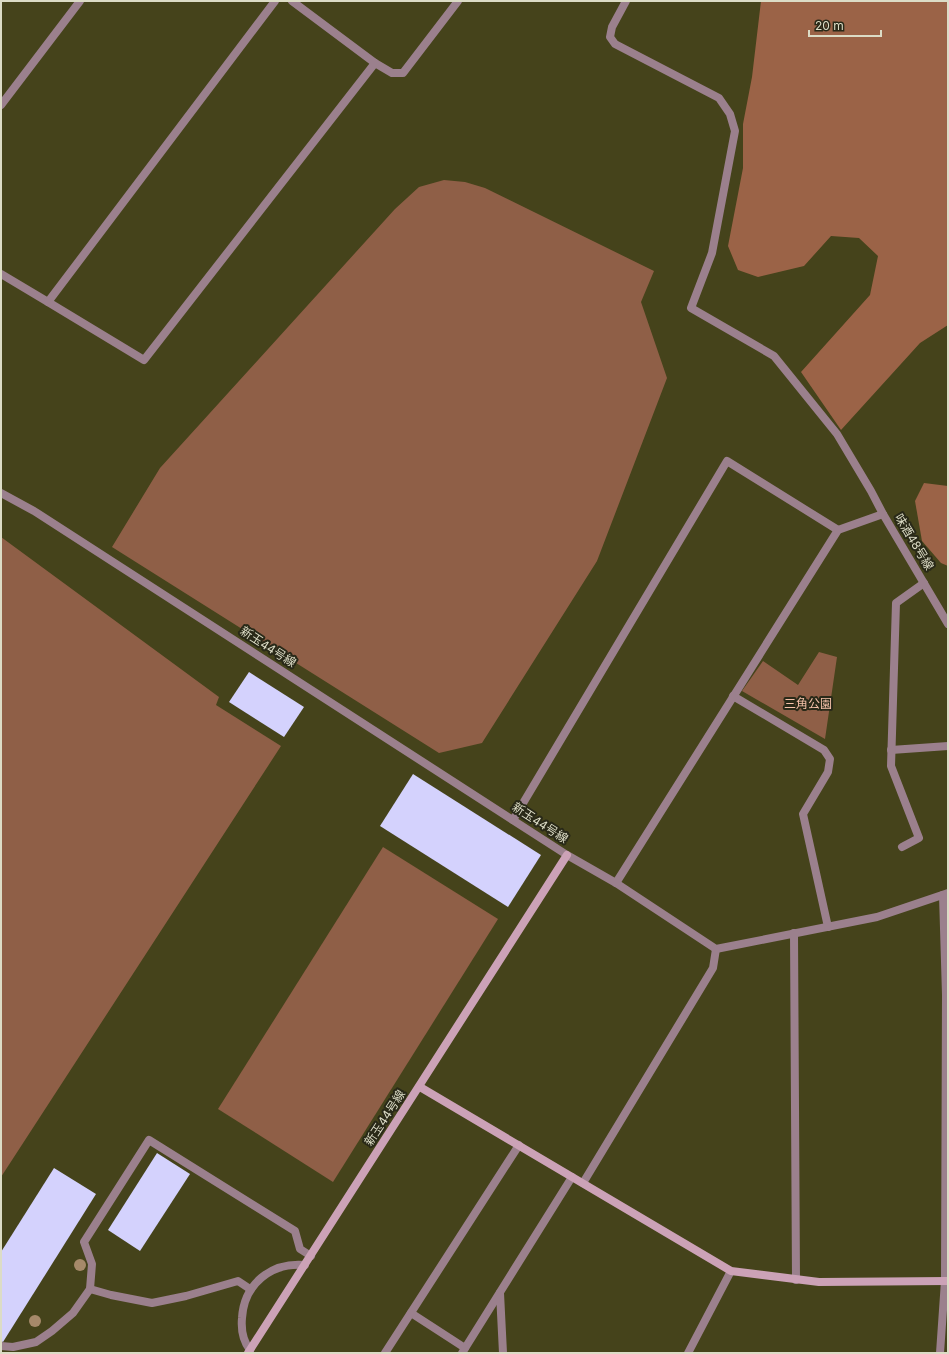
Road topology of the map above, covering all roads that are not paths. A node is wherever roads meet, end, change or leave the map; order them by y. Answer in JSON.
{"nodes":[{"id":1,"x":80,"y":1,"type":"edge"},
{"id":2,"x":275,"y":1,"type":"edge"},
{"id":3,"x":292,"y":1,"type":"edge"},
{"id":4,"x":458,"y":1,"type":"edge"},
{"id":5,"x":626,"y":1,"type":"edge"},
{"id":6,"x":375,"y":63,"type":"junction"},
{"id":7,"x":1,"y":105,"type":"edge"},
{"id":8,"x":1,"y":274,"type":"edge"},
{"id":9,"x":48,"y":302,"type":"junction"},
{"id":10,"x":1,"y":493,"type":"edge"},
{"id":11,"x":883,"y":514,"type":"junction"},
{"id":12,"x":838,"y":530,"type":"junction"},
{"id":13,"x":924,"y":583,"type":"junction"},
{"id":14,"x":948,"y":624,"type":"edge"},
{"id":15,"x":733,"y":696,"type":"junction"},
{"id":16,"x":948,"y":746,"type":"edge"},
{"id":17,"x":892,"y":750,"type":"junction"},
{"id":18,"x":514,"y":820,"type":"junction"},
{"id":19,"x":902,"y":847,"type":"dead end"},
{"id":20,"x":567,"y":855,"type":"junction"},
{"id":21,"x":616,"y":883,"type":"junction"},
{"id":22,"x":945,"y":894,"type":"edge"},
{"id":23,"x":828,"y":927,"type":"junction"},
{"id":24,"x":794,"y":933,"type":"junction"},
{"id":25,"x":716,"y":949,"type":"junction"},
{"id":26,"x":420,"y":1086,"type":"junction"},
{"id":27,"x":519,"y":1145,"type":"junction"},
{"id":28,"x":572,"y":1177,"type":"junction"},
{"id":29,"x":583,"y":1183,"type":"junction"},
{"id":30,"x":311,"y":1256,"type":"junction"},
{"id":31,"x":305,"y":1265,"type":"junction"},
{"id":32,"x":731,"y":1271,"type":"junction"},
{"id":33,"x":796,"y":1280,"type":"junction"},
{"id":34,"x":946,"y":1281,"type":"edge"},
{"id":35,"x":90,"y":1289,"type":"junction"},
{"id":36,"x":250,"y":1290,"type":"junction"},
{"id":37,"x":500,"y":1293,"type":"junction"},
{"id":38,"x":411,"y":1313,"type":"junction"},
{"id":39,"x":1,"y":1346,"type":"edge"},
{"id":40,"x":464,"y":1350,"type":"edge"},
{"id":41,"x":249,"y":1352,"type":"edge"},
{"id":42,"x":385,"y":1353,"type":"edge"},
{"id":43,"x":504,"y":1353,"type":"edge"},
{"id":44,"x":688,"y":1353,"type":"edge"},
{"id":45,"x":940,"y":1353,"type":"edge"}],
"edges":[{"from":1,"to":7,"type":"street"},
{"from":2,"to":9,"type":"street"},
{"from":3,"to":6,"type":"street"},
{"from":4,"to":6,"type":"street"},
{"from":5,"to":11,"type":"street","name":"味酒48号線"},
{"from":6,"to":9,"type":"street"},
{"from":8,"to":9,"type":"street"},
{"from":10,"to":18,"type":"street","name":"新玉44号線"},
{"from":11,"to":12,"type":"street"},
{"from":11,"to":13,"type":"street","name":"味酒48号線"},
{"from":12,"to":15,"type":"street"},
{"from":12,"to":18,"type":"street"},
{"from":13,"to":14,"type":"street","name":"味酒48号線"},
{"from":13,"to":17,"type":"street"},
{"from":15,"to":21,"type":"street"},
{"from":15,"to":23,"type":"street"},
{"from":16,"to":17,"type":"street"},
{"from":17,"to":19,"type":"street"},
{"from":18,"to":20,"type":"street","name":"新玉44号線"},
{"from":20,"to":21,"type":"street"},
{"from":20,"to":26,"type":"street","name":"新玉44号線"},
{"from":21,"to":25,"type":"street"},
{"from":22,"to":23,"type":"street"},
{"from":22,"to":34,"type":"street"},
{"from":23,"to":24,"type":"street"},
{"from":24,"to":25,"type":"street"},
{"from":24,"to":33,"type":"street"},
{"from":25,"to":29,"type":"street"},
{"from":26,"to":27,"type":"street"},
{"from":26,"to":30,"type":"street","name":"新玉44号線"},
{"from":27,"to":28,"type":"street"},
{"from":27,"to":38,"type":"street"},
{"from":28,"to":29,"type":"street"},
{"from":28,"to":37,"type":"street"},
{"from":29,"to":32,"type":"street"},
{"from":30,"to":31,"type":"street","name":"新玉44号線"},
{"from":30,"to":35,"type":"street"},
{"from":31,"to":36,"type":"street"},
{"from":31,"to":41,"type":"street","name":"新玉44号線"},
{"from":32,"to":33,"type":"street"},
{"from":32,"to":44,"type":"street"},
{"from":33,"to":34,"type":"street"},
{"from":34,"to":45,"type":"street"},
{"from":35,"to":36,"type":"street"},
{"from":35,"to":39,"type":"street"},
{"from":36,"to":41,"type":"street"},
{"from":37,"to":40,"type":"street"},
{"from":37,"to":43,"type":"street"},
{"from":38,"to":40,"type":"street"},
{"from":38,"to":42,"type":"street"}]}
